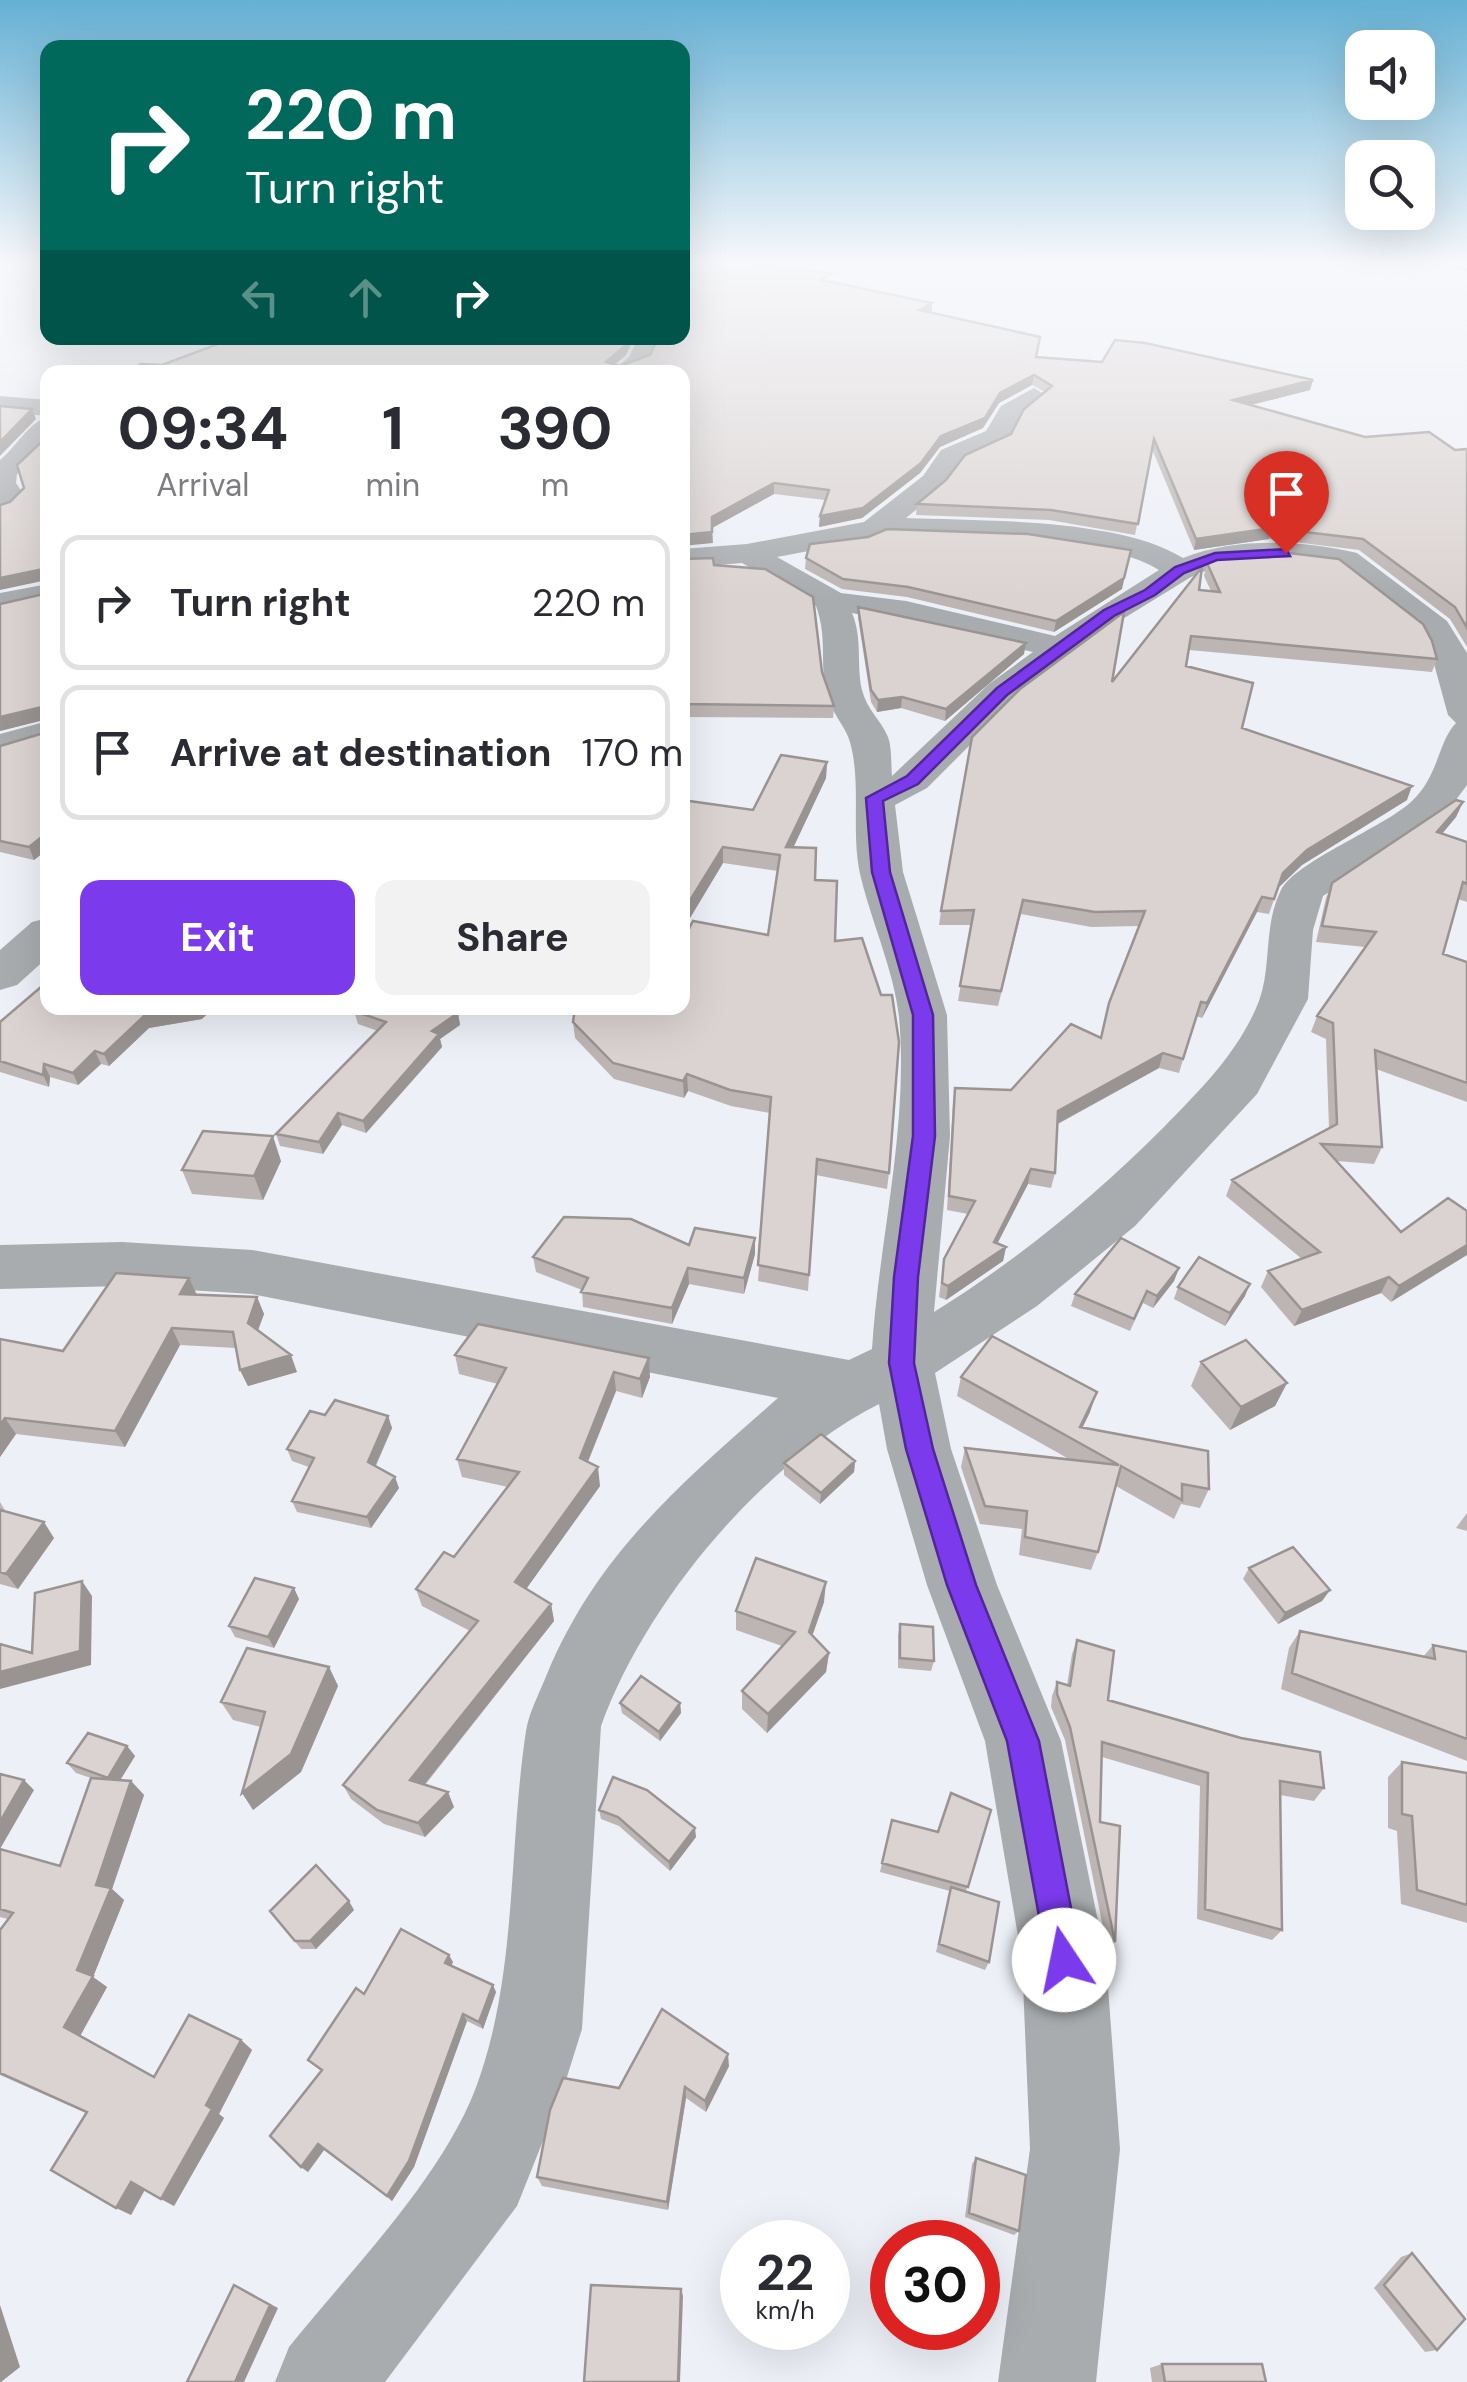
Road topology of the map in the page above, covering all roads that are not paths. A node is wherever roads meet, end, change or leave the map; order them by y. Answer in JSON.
{"nodes":[{"id":1,"x":1034,"y":396,"type":"edge"},
{"id":2,"x":0,"y":404,"type":"edge"},
{"id":3,"x":40,"y":407,"type":"edge"},
{"id":4,"x":40,"y":436,"type":"edge"},
{"id":5,"x":0,"y":506,"type":"edge"},
{"id":6,"x":32,"y":514,"type":"edge"},
{"id":7,"x":868,"y":530,"type":"junction"},
{"id":8,"x":747,"y":553,"type":"junction"},
{"id":9,"x":690,"y":557,"type":"edge"},
{"id":10,"x":1180,"y":570,"type":"junction"},
{"id":11,"x":845,"y":586,"type":"junction"},
{"id":12,"x":40,"y":596,"type":"edge"},
{"id":13,"x":0,"y":603,"type":"edge"},
{"id":14,"x":1063,"y":649,"type":"junction"},
{"id":15,"x":1467,"y":715,"type":"edge"},
{"id":16,"x":1467,"y":732,"type":"edge"},
{"id":17,"x":40,"y":734,"type":"edge"},
{"id":18,"x":0,"y":746,"type":"edge"},
{"id":19,"x":875,"y":798,"type":"junction"},
{"id":20,"x":40,"y":939,"type":"edge"},
{"id":21,"x":0,"y":975,"type":"edge"},
{"id":22,"x":0,"y":1267,"type":"edge"},
{"id":23,"x":878,"y":1375,"type":"junction"},
{"id":24,"x":324,"y":2382,"type":"edge"},
{"id":25,"x":1047,"y":2382,"type":"edge"}],
"edges":[{"from":1,"to":7,"type":"street"},
{"from":2,"to":3,"type":"street"},
{"from":4,"to":5,"type":"street"},
{"from":5,"to":6,"type":"street"},
{"from":7,"to":8,"type":"street"},
{"from":7,"to":10,"type":"street"},
{"from":7,"to":11,"type":"street"},
{"from":8,"to":9,"type":"street"},
{"from":8,"to":11,"type":"street"},
{"from":10,"to":14,"type":"street"},
{"from":10,"to":15,"type":"street"},
{"from":11,"to":14,"type":"street"},
{"from":11,"to":19,"type":"street"},
{"from":12,"to":13,"type":"street"},
{"from":14,"to":19,"type":"street"},
{"from":16,"to":23,"type":"street"},
{"from":17,"to":18,"type":"street"},
{"from":19,"to":23,"type":"street"},
{"from":20,"to":21,"type":"street"},
{"from":22,"to":23,"type":"street"},
{"from":23,"to":24,"type":"street"},
{"from":23,"to":25,"type":"street"}]}
